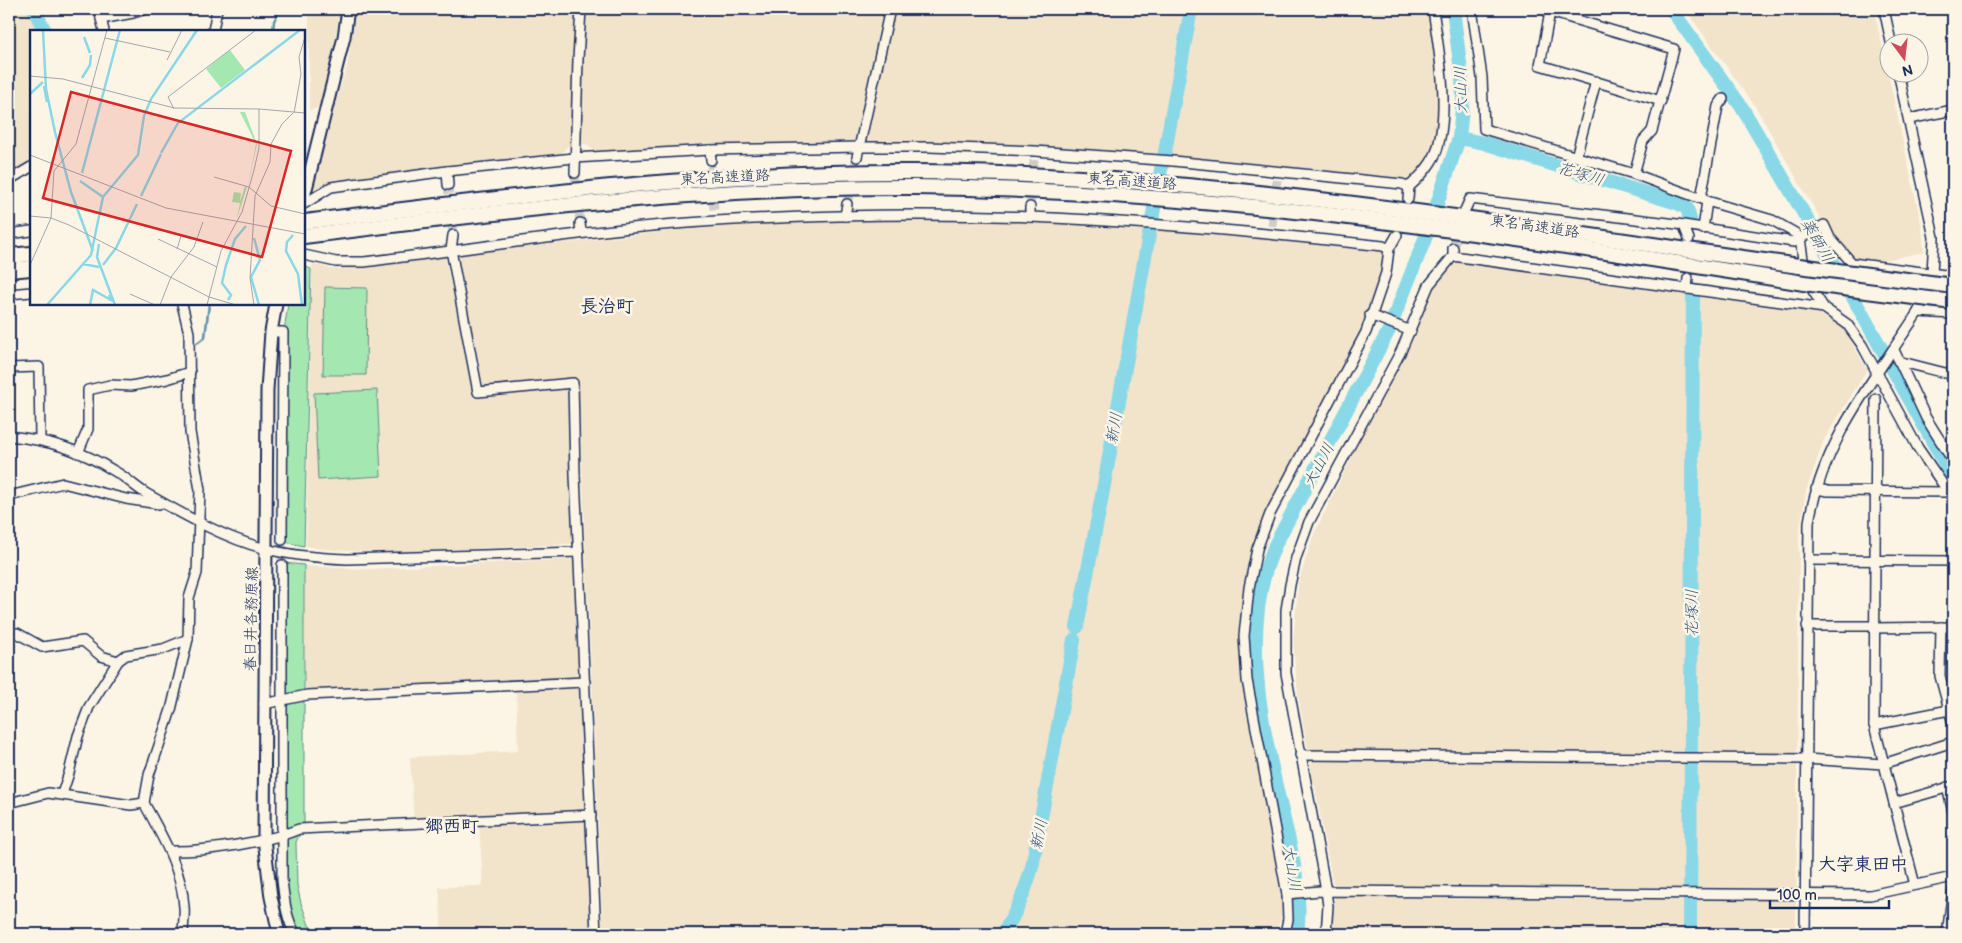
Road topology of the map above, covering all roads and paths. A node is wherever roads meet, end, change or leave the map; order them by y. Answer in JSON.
{"nodes":[{"id":1,"x":99,"y":9,"type":"edge"},
{"id":2,"x":146,"y":9,"type":"edge"},
{"id":3,"x":216,"y":9,"type":"edge"},
{"id":4,"x":348,"y":9,"type":"edge"},
{"id":5,"x":581,"y":9,"type":"edge"},
{"id":6,"x":890,"y":9,"type":"edge"},
{"id":7,"x":1433,"y":9,"type":"edge"},
{"id":8,"x":1472,"y":9,"type":"edge"},
{"id":9,"x":1884,"y":9,"type":"edge"},
{"id":10,"x":102,"y":19,"type":"junction"},
{"id":11,"x":104,"y":30,"type":"edge"},
{"id":12,"x":213,"y":30,"type":"edge"},
{"id":13,"x":1889,"y":32,"type":"edge"},
{"id":14,"x":1596,"y":81,"type":"junction"},
{"id":15,"x":1900,"y":82,"type":"edge"},
{"id":16,"x":1723,"y":99,"type":"dead end"},
{"id":17,"x":1661,"y":101,"type":"junction"},
{"id":18,"x":1953,"y":110,"type":"edge"},
{"id":19,"x":1908,"y":119,"type":"junction"},
{"id":20,"x":860,"y":147,"type":"junction"},
{"id":21,"x":710,"y":150,"type":"junction"},
{"id":22,"x":857,"y":157,"type":"tunnel mouth"},
{"id":23,"x":1576,"y":157,"type":"junction"},
{"id":24,"x":574,"y":158,"type":"junction"},
{"id":25,"x":710,"y":160,"type":"tunnel mouth"},
{"id":26,"x":30,"y":168,"type":"edge"},
{"id":27,"x":447,"y":171,"type":"junction"},
{"id":28,"x":575,"y":173,"type":"tunnel mouth"},
{"id":29,"x":1634,"y":174,"type":"junction"},
{"id":30,"x":9,"y":180,"type":"edge"},
{"id":31,"x":448,"y":185,"type":"tunnel mouth"},
{"id":32,"x":1409,"y":187,"type":"junction"},
{"id":33,"x":305,"y":193,"type":"edge"},
{"id":34,"x":1169,"y":193,"type":"junction"},
{"id":35,"x":1704,"y":199,"type":"junction"},
{"id":36,"x":305,"y":203,"type":"edge"},
{"id":37,"x":847,"y":204,"type":"tunnel mouth"},
{"id":38,"x":1409,"y":205,"type":"junction"},
{"id":39,"x":1030,"y":207,"type":"tunnel mouth"},
{"id":40,"x":1459,"y":214,"type":"junction"},
{"id":41,"x":845,"y":216,"type":"junction"},
{"id":42,"x":1030,"y":217,"type":"junction"},
{"id":43,"x":305,"y":222,"type":"edge"},
{"id":44,"x":580,"y":223,"type":"tunnel mouth"},
{"id":45,"x":1684,"y":226,"type":"junction"},
{"id":46,"x":1703,"y":229,"type":"junction"},
{"id":47,"x":1402,"y":230,"type":"junction"},
{"id":48,"x":30,"y":231,"type":"edge"},
{"id":49,"x":9,"y":234,"type":"edge"},
{"id":50,"x":581,"y":234,"type":"junction"},
{"id":51,"x":454,"y":235,"type":"tunnel mouth"},
{"id":52,"x":305,"y":236,"type":"edge"},
{"id":53,"x":1803,"y":236,"type":"junction"},
{"id":54,"x":1689,"y":239,"type":"dead end"},
{"id":55,"x":1389,"y":249,"type":"junction"},
{"id":56,"x":451,"y":250,"type":"junction"},
{"id":57,"x":30,"y":254,"type":"edge"},
{"id":58,"x":305,"y":255,"type":"edge"},
{"id":59,"x":9,"y":256,"type":"edge"},
{"id":60,"x":30,"y":268,"type":"edge"},
{"id":61,"x":9,"y":270,"type":"edge"},
{"id":62,"x":1932,"y":274,"type":"junction"},
{"id":63,"x":1953,"y":276,"type":"edge"},
{"id":64,"x":1688,"y":278,"type":"dead end"},
{"id":65,"x":1953,"y":286,"type":"edge"},
{"id":66,"x":1687,"y":289,"type":"junction"},
{"id":67,"x":30,"y":292,"type":"edge"},
{"id":68,"x":9,"y":294,"type":"edge"},
{"id":69,"x":1953,"y":302,"type":"edge"},
{"id":70,"x":182,"y":305,"type":"edge"},
{"id":71,"x":276,"y":305,"type":"edge"},
{"id":72,"x":1824,"y":308,"type":"junction"},
{"id":73,"x":1918,"y":312,"type":"junction"},
{"id":74,"x":1953,"y":314,"type":"edge"},
{"id":75,"x":1372,"y":316,"type":"junction"},
{"id":76,"x":1409,"y":330,"type":"junction"},
{"id":77,"x":271,"y":332,"type":"junction"},
{"id":78,"x":1894,"y":350,"type":"junction"},
{"id":79,"x":1898,"y":361,"type":"junction"},
{"id":80,"x":9,"y":368,"type":"edge"},
{"id":81,"x":190,"y":372,"type":"junction"},
{"id":82,"x":1879,"y":372,"type":"junction"},
{"id":83,"x":1953,"y":375,"type":"edge"},
{"id":84,"x":1876,"y":399,"type":"dead end"},
{"id":85,"x":9,"y":436,"type":"edge"},
{"id":86,"x":40,"y":439,"type":"junction"},
{"id":87,"x":78,"y":453,"type":"junction"},
{"id":88,"x":1953,"y":462,"type":"edge"},
{"id":89,"x":1816,"y":490,"type":"junction"},
{"id":90,"x":1875,"y":492,"type":"junction"},
{"id":91,"x":9,"y":496,"type":"edge"},
{"id":92,"x":1951,"y":496,"type":"edge"},
{"id":93,"x":169,"y":506,"type":"junction"},
{"id":94,"x":200,"y":521,"type":"junction"},
{"id":95,"x":282,"y":540,"type":"tunnel mouth"},
{"id":96,"x":267,"y":550,"type":"junction"},
{"id":97,"x":579,"y":552,"type":"junction"},
{"id":98,"x":1808,"y":560,"type":"junction"},
{"id":99,"x":1874,"y":560,"type":"junction"},
{"id":100,"x":1953,"y":561,"type":"edge"},
{"id":101,"x":282,"y":565,"type":"tunnel mouth"},
{"id":102,"x":1808,"y":626,"type":"junction"},
{"id":103,"x":1874,"y":627,"type":"junction"},
{"id":104,"x":1941,"y":627,"type":"junction"},
{"id":105,"x":1953,"y":627,"type":"edge"},
{"id":106,"x":9,"y":634,"type":"edge"},
{"id":107,"x":188,"y":639,"type":"junction"},
{"id":108,"x":118,"y":661,"type":"junction"},
{"id":109,"x":585,"y":682,"type":"junction"},
{"id":110,"x":282,"y":701,"type":"junction"},
{"id":111,"x":264,"y":704,"type":"junction"},
{"id":112,"x":1949,"y":710,"type":"junction"},
{"id":113,"x":1953,"y":724,"type":"edge"},
{"id":114,"x":1874,"y":725,"type":"junction"},
{"id":115,"x":1953,"y":742,"type":"edge"},
{"id":116,"x":1300,"y":755,"type":"junction"},
{"id":117,"x":1806,"y":759,"type":"junction"},
{"id":118,"x":1883,"y":764,"type":"junction"},
{"id":119,"x":1950,"y":786,"type":"edge"},
{"id":120,"x":62,"y":794,"type":"junction"},
{"id":121,"x":9,"y":803,"type":"edge"},
{"id":122,"x":144,"y":803,"type":"junction"},
{"id":123,"x":1894,"y":803,"type":"junction"},
{"id":124,"x":1953,"y":812,"type":"edge"},
{"id":125,"x":591,"y":815,"type":"junction"},
{"id":126,"x":282,"y":835,"type":"junction"},
{"id":127,"x":264,"y":839,"type":"junction"},
{"id":128,"x":170,"y":851,"type":"junction"},
{"id":129,"x":1953,"y":877,"type":"edge"},
{"id":130,"x":1915,"y":885,"type":"junction"},
{"id":131,"x":1953,"y":890,"type":"edge"},
{"id":132,"x":1323,"y":891,"type":"junction"},
{"id":133,"x":1289,"y":894,"type":"junction"},
{"id":134,"x":1805,"y":895,"type":"junction"},
{"id":135,"x":183,"y":934,"type":"edge"},
{"id":136,"x":279,"y":934,"type":"edge"},
{"id":137,"x":296,"y":934,"type":"edge"},
{"id":138,"x":596,"y":934,"type":"edge"},
{"id":139,"x":1285,"y":934,"type":"edge"},
{"id":140,"x":1326,"y":934,"type":"edge"},
{"id":141,"x":1805,"y":934,"type":"edge"},
{"id":142,"x":1947,"y":934,"type":"edge"}],
"edges":[{"from":1,"to":10,"type":"street"},
{"from":2,"to":10,"type":"street"},
{"from":3,"to":12,"type":"street"},
{"from":4,"to":33,"type":"main road"},
{"from":5,"to":24,"type":"street"},
{"from":6,"to":20,"type":"street"},
{"from":7,"to":32,"type":"street"},
{"from":8,"to":23,"type":"street"},
{"from":9,"to":13,"type":"street"},
{"from":10,"to":11,"type":"street"},
{"from":14,"to":17,"type":"street"},
{"from":14,"to":17,"type":"street"},
{"from":14,"to":23,"type":"street"},
{"from":15,"to":19,"type":"street"},
{"from":16,"to":35,"type":"street"},
{"from":17,"to":29,"type":"street"},
{"from":18,"to":19,"type":"street"},
{"from":19,"to":62,"type":"street"},
{"from":20,"to":21,"type":"street"},
{"from":20,"to":22,"type":"street"},
{"from":20,"to":32,"type":"street"},
{"from":21,"to":24,"type":"street"},
{"from":21,"to":25,"type":"street"},
{"from":23,"to":29,"type":"street"},
{"from":24,"to":27,"type":"street"},
{"from":24,"to":28,"type":"street"},
{"from":26,"to":30,"type":"street"},
{"from":27,"to":31,"type":"street"},
{"from":27,"to":36,"type":"street"},
{"from":29,"to":35,"type":"street"},
{"from":32,"to":38,"type":"street"},
{"from":34,"to":38,"type":"highway","name":"東名高速道路"},
{"from":34,"to":43,"type":"highway","name":"東名高速道路"},
{"from":34,"to":47,"type":"highway","name":"東名高速道路"},
{"from":34,"to":52,"type":"highway","name":"東名高速道路"},
{"from":35,"to":46,"type":"street"},
{"from":35,"to":53,"type":"street"},
{"from":37,"to":41,"type":"street"},
{"from":38,"to":40,"type":"highway","name":"東名高速道路"},
{"from":39,"to":42,"type":"street"},
{"from":40,"to":45,"type":"street"},
{"from":40,"to":65,"type":"highway","name":"東名高速道路","bridge":true},
{"from":41,"to":42,"type":"street"},
{"from":41,"to":50,"type":"street"},
{"from":42,"to":55,"type":"street"},
{"from":44,"to":50,"type":"street"},
{"from":45,"to":46,"type":"street"},
{"from":45,"to":54,"type":"street"},
{"from":46,"to":53,"type":"street"},
{"from":47,"to":55,"type":"street"},
{"from":47,"to":69,"type":"highway","name":"東名高速道路","bridge":true},
{"from":48,"to":49,"type":"street"},
{"from":50,"to":56,"type":"street"},
{"from":51,"to":56,"type":"street"},
{"from":53,"to":62,"type":"street"},
{"from":53,"to":72,"type":"street"},
{"from":55,"to":75,"type":"street"},
{"from":56,"to":58,"type":"street"},
{"from":56,"to":97,"type":"street"},
{"from":57,"to":59,"type":"highway"},
{"from":60,"to":61,"type":"highway"},
{"from":62,"to":63,"type":"street"},
{"from":62,"to":73,"type":"street"},
{"from":64,"to":66,"type":"street"},
{"from":66,"to":72,"type":"street"},
{"from":66,"to":76,"type":"street"},
{"from":67,"to":68,"type":"street"},
{"from":70,"to":81,"type":"street"},
{"from":71,"to":77,"type":"main road","name":"春日井各務原線"},
{"from":72,"to":82,"type":"street"},
{"from":73,"to":74,"type":"street"},
{"from":73,"to":78,"type":"street"},
{"from":75,"to":76,"type":"street"},
{"from":75,"to":133,"type":"street"},
{"from":76,"to":116,"type":"street"},
{"from":77,"to":95,"type":"street"},
{"from":77,"to":96,"type":"main road","name":"春日井各務原線"},
{"from":78,"to":79,"type":"street"},
{"from":78,"to":82,"type":"street"},
{"from":79,"to":83,"type":"street"},
{"from":79,"to":88,"type":"street"},
{"from":80,"to":86,"type":"street"},
{"from":81,"to":87,"type":"street"},
{"from":81,"to":94,"type":"street"},
{"from":82,"to":89,"type":"street"},
{"from":82,"to":92,"type":"street"},
{"from":84,"to":90,"type":"street"},
{"from":85,"to":86,"type":"street"},
{"from":86,"to":87,"type":"street"},
{"from":87,"to":93,"type":"street"},
{"from":89,"to":90,"type":"street"},
{"from":89,"to":98,"type":"street"},
{"from":90,"to":92,"type":"street"},
{"from":90,"to":99,"type":"street"},
{"from":91,"to":93,"type":"street"},
{"from":93,"to":94,"type":"street"},
{"from":94,"to":96,"type":"street"},
{"from":94,"to":107,"type":"street"},
{"from":96,"to":97,"type":"street"},
{"from":96,"to":111,"type":"main road","name":"春日井各務原線"},
{"from":97,"to":109,"type":"street"},
{"from":98,"to":99,"type":"street"},
{"from":98,"to":102,"type":"street"},
{"from":99,"to":100,"type":"street"},
{"from":99,"to":103,"type":"street"},
{"from":101,"to":110,"type":"street"},
{"from":102,"to":103,"type":"street"},
{"from":102,"to":117,"type":"street"},
{"from":103,"to":104,"type":"street"},
{"from":103,"to":114,"type":"street"},
{"from":104,"to":105,"type":"street"},
{"from":104,"to":112,"type":"street"},
{"from":106,"to":108,"type":"street"},
{"from":107,"to":108,"type":"street"},
{"from":107,"to":122,"type":"street"},
{"from":108,"to":120,"type":"street"},
{"from":109,"to":110,"type":"street"},
{"from":109,"to":125,"type":"street"},
{"from":110,"to":111,"type":"street"},
{"from":110,"to":126,"type":"street"},
{"from":111,"to":127,"type":"main road","name":"春日井各務原線"},
{"from":112,"to":113,"type":"street"},
{"from":112,"to":114,"type":"street"},
{"from":114,"to":118,"type":"street"},
{"from":115,"to":118,"type":"street"},
{"from":116,"to":117,"type":"street"},
{"from":116,"to":132,"type":"street"},
{"from":117,"to":118,"type":"street"},
{"from":117,"to":134,"type":"street"},
{"from":118,"to":123,"type":"street"},
{"from":119,"to":123,"type":"street"},
{"from":119,"to":124,"type":"street"},
{"from":120,"to":121,"type":"street"},
{"from":120,"to":122,"type":"street"},
{"from":122,"to":128,"type":"street"},
{"from":123,"to":130,"type":"street"},
{"from":125,"to":126,"type":"street"},
{"from":125,"to":138,"type":"street"},
{"from":126,"to":127,"type":"street"},
{"from":126,"to":137,"type":"street"},
{"from":127,"to":128,"type":"street"},
{"from":127,"to":136,"type":"main road","name":"春日井各務原線"},
{"from":128,"to":135,"type":"street"},
{"from":129,"to":130,"type":"street"},
{"from":130,"to":134,"type":"street"},
{"from":131,"to":142,"type":"street"},
{"from":132,"to":133,"type":"street"},
{"from":132,"to":134,"type":"street"},
{"from":132,"to":140,"type":"street"},
{"from":133,"to":139,"type":"street"},
{"from":134,"to":141,"type":"street"}]}
